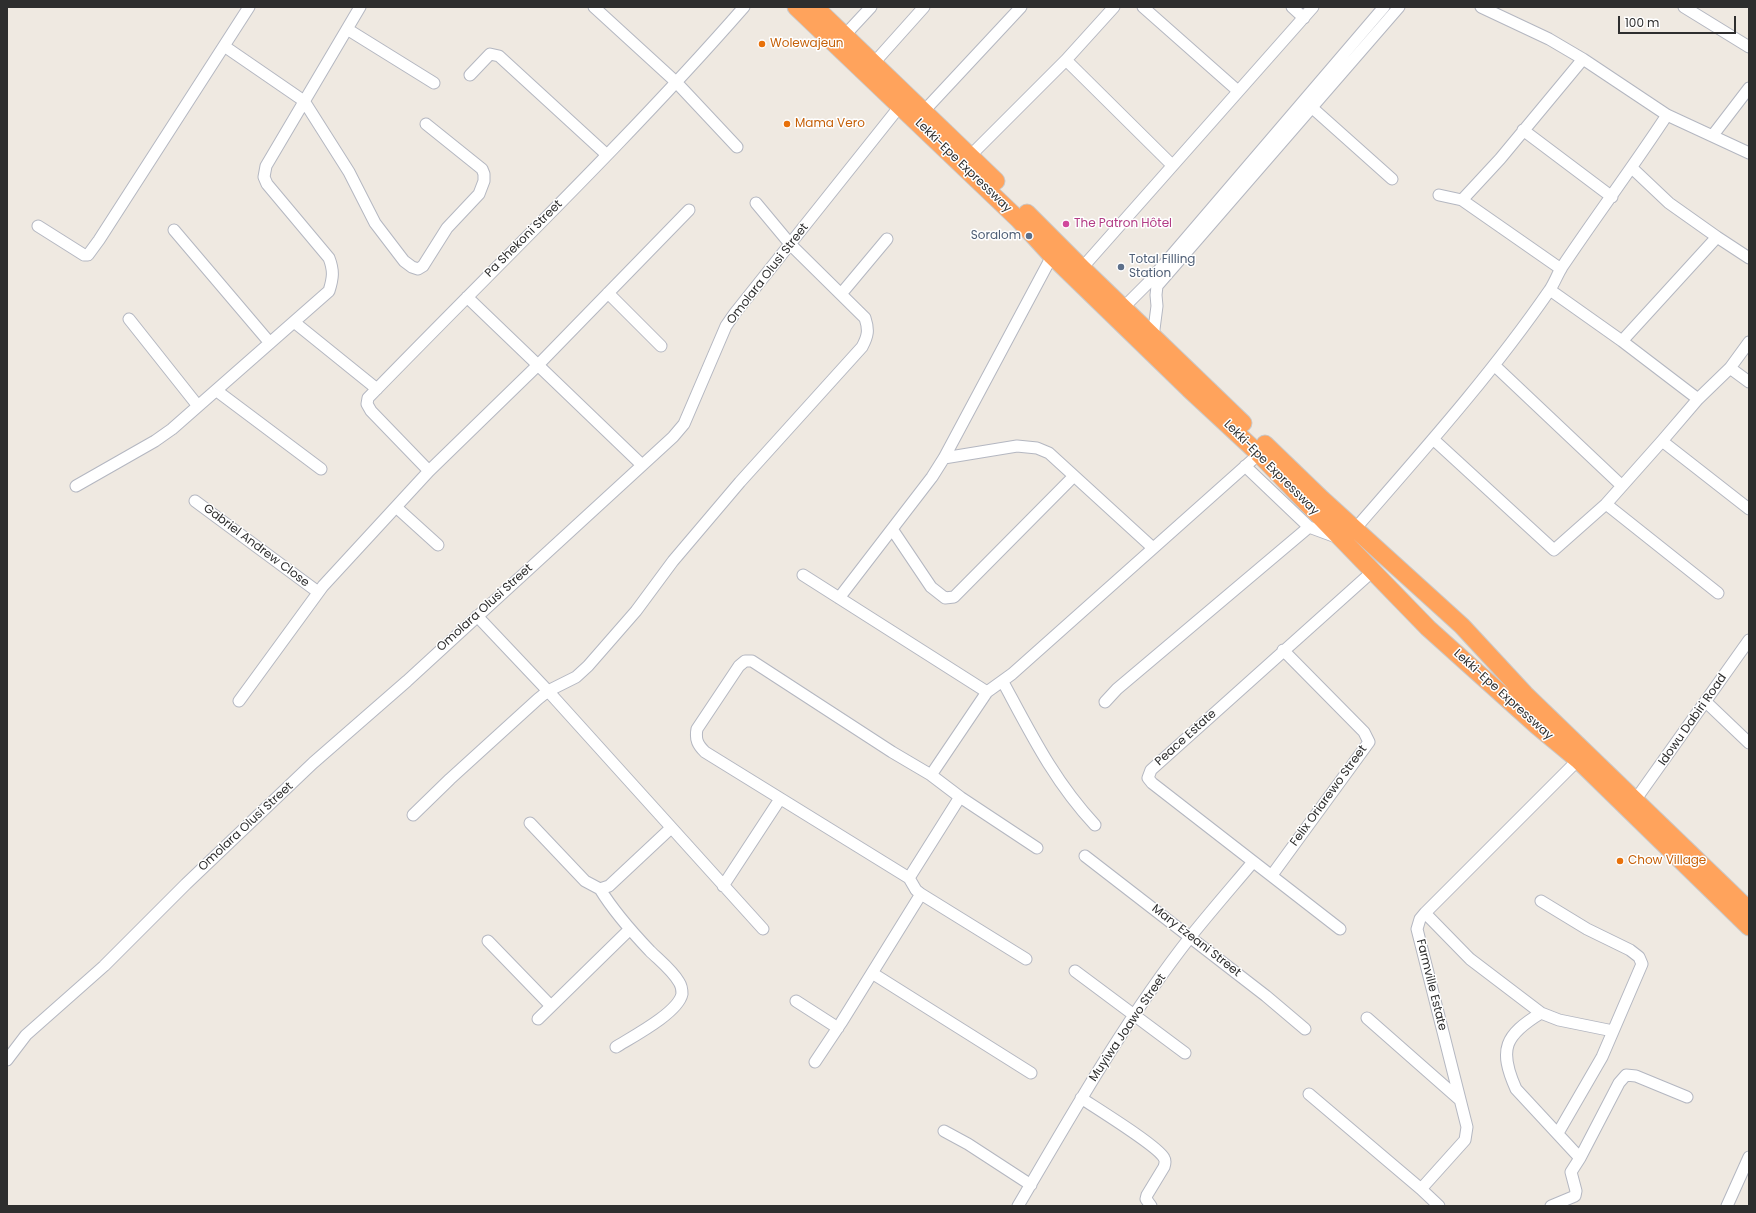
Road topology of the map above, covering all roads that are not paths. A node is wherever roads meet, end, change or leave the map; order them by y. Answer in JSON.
{"nodes":[{"id":1,"x":249,"y":7,"type":"edge"},
{"id":2,"x":360,"y":7,"type":"edge"},
{"id":3,"x":594,"y":7,"type":"edge"},
{"id":4,"x":744,"y":7,"type":"edge"},
{"id":5,"x":796,"y":7,"type":"edge"},
{"id":6,"x":815,"y":7,"type":"edge"},
{"id":7,"x":871,"y":7,"type":"edge"},
{"id":8,"x":924,"y":7,"type":"edge"},
{"id":9,"x":1021,"y":7,"type":"edge"},
{"id":10,"x":1114,"y":7,"type":"edge"},
{"id":11,"x":1143,"y":7,"type":"edge"},
{"id":12,"x":1292,"y":7,"type":"edge"},
{"id":13,"x":1313,"y":7,"type":"edge"},
{"id":14,"x":1384,"y":7,"type":"edge"},
{"id":15,"x":1399,"y":7,"type":"edge"},
{"id":16,"x":1481,"y":7,"type":"edge"},
{"id":17,"x":1684,"y":7,"type":"edge"},
{"id":18,"x":1304,"y":18,"type":"junction"},
{"id":19,"x":347,"y":29,"type":"junction"},
{"id":20,"x":844,"y":36,"type":"junction"},
{"id":21,"x":224,"y":46,"type":"junction"},
{"id":22,"x":1749,"y":47,"type":"edge"},
{"id":23,"x":1583,"y":59,"type":"junction"},
{"id":24,"x":1066,"y":60,"type":"junction"},
{"id":25,"x":873,"y":64,"type":"junction"},
{"id":26,"x":470,"y":75,"type":"dead end"},
{"id":27,"x":676,"y":82,"type":"junction"},
{"id":28,"x":434,"y":83,"type":"dead end"},
{"id":29,"x":1749,"y":88,"type":"edge"},
{"id":30,"x":1238,"y":91,"type":"junction"},
{"id":31,"x":304,"y":101,"type":"junction"},
{"id":32,"x":1308,"y":104,"type":"junction"},
{"id":33,"x":900,"y":106,"type":"junction"},
{"id":34,"x":924,"y":111,"type":"junction"},
{"id":35,"x":1667,"y":115,"type":"junction"},
{"id":36,"x":426,"y":124,"type":"dead end"},
{"id":37,"x":1523,"y":130,"type":"junction"},
{"id":38,"x":1714,"y":135,"type":"junction"},
{"id":39,"x":737,"y":147,"type":"dead end"},
{"id":40,"x":1749,"y":153,"type":"edge"},
{"id":41,"x":607,"y":155,"type":"junction"},
{"id":42,"x":970,"y":156,"type":"junction"},
{"id":43,"x":1172,"y":165,"type":"junction"},
{"id":44,"x":1632,"y":168,"type":"junction"},
{"id":45,"x":1392,"y":179,"type":"dead end"},
{"id":46,"x":1439,"y":195,"type":"dead end"},
{"id":47,"x":1612,"y":197,"type":"junction"},
{"id":48,"x":1462,"y":200,"type":"junction"},
{"id":49,"x":756,"y":203,"type":"dead end"},
{"id":50,"x":689,"y":210,"type":"dead end"},
{"id":51,"x":38,"y":226,"type":"dead end"},
{"id":52,"x":174,"y":230,"type":"dead end"},
{"id":53,"x":1717,"y":237,"type":"junction"},
{"id":54,"x":887,"y":239,"type":"dead end"},
{"id":55,"x":1190,"y":240,"type":"junction"},
{"id":56,"x":791,"y":245,"type":"junction"},
{"id":57,"x":1052,"y":256,"type":"junction"},
{"id":58,"x":1749,"y":258,"type":"edge"},
{"id":59,"x":1082,"y":268,"type":"junction"},
{"id":60,"x":1561,"y":269,"type":"junction"},
{"id":61,"x":1550,"y":290,"type":"junction"},
{"id":62,"x":608,"y":293,"type":"junction"},
{"id":63,"x":841,"y":294,"type":"junction"},
{"id":64,"x":467,"y":297,"type":"junction"},
{"id":65,"x":1123,"y":308,"type":"junction"},
{"id":66,"x":130,"y":320,"type":"dead end"},
{"id":67,"x":294,"y":322,"type":"junction"},
{"id":68,"x":1153,"y":338,"type":"junction"},
{"id":69,"x":1622,"y":341,"type":"junction"},
{"id":70,"x":1749,"y":342,"type":"edge"},
{"id":71,"x":270,"y":343,"type":"junction"},
{"id":72,"x":661,"y":346,"type":"dead end"},
{"id":73,"x":538,"y":365,"type":"junction"},
{"id":74,"x":1494,"y":365,"type":"junction"},
{"id":75,"x":1730,"y":368,"type":"junction"},
{"id":76,"x":1749,"y":382,"type":"edge"},
{"id":77,"x":377,"y":389,"type":"junction"},
{"id":78,"x":217,"y":391,"type":"junction"},
{"id":79,"x":1698,"y":399,"type":"junction"},
{"id":80,"x":198,"y":406,"type":"junction"},
{"id":81,"x":1433,"y":439,"type":"junction"},
{"id":82,"x":1662,"y":441,"type":"junction"},
{"id":83,"x":1259,"y":454,"type":"junction"},
{"id":84,"x":944,"y":458,"type":"junction"},
{"id":85,"x":642,"y":465,"type":"junction"},
{"id":86,"x":1245,"y":466,"type":"junction"},
{"id":87,"x":321,"y":469,"type":"dead end"},
{"id":88,"x":429,"y":471,"type":"junction"},
{"id":89,"x":1074,"y":476,"type":"junction"},
{"id":90,"x":1621,"y":485,"type":"junction"},
{"id":91,"x":76,"y":486,"type":"dead end"},
{"id":92,"x":195,"y":501,"type":"dead end"},
{"id":93,"x":1606,"y":504,"type":"junction"},
{"id":94,"x":396,"y":507,"type":"junction"},
{"id":95,"x":1749,"y":509,"type":"edge"},
{"id":96,"x":1309,"y":527,"type":"junction"},
{"id":97,"x":892,"y":529,"type":"junction"},
{"id":98,"x":1349,"y":534,"type":"junction"},
{"id":99,"x":438,"y":545,"type":"dead end"},
{"id":100,"x":1153,"y":548,"type":"junction"},
{"id":101,"x":1373,"y":571,"type":"junction"},
{"id":102,"x":803,"y":575,"type":"dead end"},
{"id":103,"x":318,"y":592,"type":"junction"},
{"id":104,"x":1718,"y":593,"type":"dead end"},
{"id":105,"x":839,"y":598,"type":"junction"},
{"id":106,"x":1449,"y":614,"type":"junction"},
{"id":107,"x":477,"y":616,"type":"junction"},
{"id":108,"x":1462,"y":626,"type":"junction"},
{"id":109,"x":1438,"y":637,"type":"junction"},
{"id":110,"x":1749,"y":640,"type":"edge"},
{"id":111,"x":1283,"y":650,"type":"junction"},
{"id":112,"x":1003,"y":682,"type":"junction"},
{"id":113,"x":548,"y":691,"type":"junction"},
{"id":114,"x":987,"y":692,"type":"junction"},
{"id":115,"x":239,"y":701,"type":"dead end"},
{"id":116,"x":1105,"y":702,"type":"dead end"},
{"id":117,"x":1706,"y":702,"type":"junction"},
{"id":118,"x":1749,"y":743,"type":"edge"},
{"id":119,"x":1578,"y":760,"type":"junction"},
{"id":120,"x":931,"y":776,"type":"junction"},
{"id":121,"x":960,"y":796,"type":"junction"},
{"id":122,"x":780,"y":798,"type":"junction"},
{"id":123,"x":1636,"y":799,"type":"junction"},
{"id":124,"x":413,"y":815,"type":"dead end"},
{"id":125,"x":530,"y":823,"type":"dead end"},
{"id":126,"x":1095,"y":825,"type":"dead end"},
{"id":127,"x":671,"y":828,"type":"junction"},
{"id":128,"x":1037,"y":848,"type":"dead end"},
{"id":129,"x":1085,"y":856,"type":"dead end"},
{"id":130,"x":1253,"y":862,"type":"junction"},
{"id":131,"x":1272,"y":875,"type":"junction"},
{"id":132,"x":909,"y":878,"type":"junction"},
{"id":133,"x":723,"y":886,"type":"junction"},
{"id":134,"x":600,"y":889,"type":"junction"},
{"id":135,"x":921,"y":894,"type":"junction"},
{"id":136,"x":1541,"y":901,"type":"dead end"},
{"id":137,"x":1749,"y":910,"type":"edge"},
{"id":138,"x":1425,"y":913,"type":"junction"},
{"id":139,"x":1749,"y":927,"type":"edge"},
{"id":140,"x":763,"y":929,"type":"dead end"},
{"id":141,"x":1340,"y":929,"type":"dead end"},
{"id":142,"x":629,"y":930,"type":"junction"},
{"id":143,"x":1190,"y":937,"type":"junction"},
{"id":144,"x":488,"y":941,"type":"dead end"},
{"id":145,"x":1026,"y":959,"type":"dead end"},
{"id":146,"x":1075,"y":971,"type":"dead end"},
{"id":147,"x":872,"y":973,"type":"junction"},
{"id":148,"x":796,"y":1001,"type":"dead end"},
{"id":149,"x":551,"y":1006,"type":"junction"},
{"id":150,"x":1541,"y":1013,"type":"junction"},
{"id":151,"x":1135,"y":1015,"type":"junction"},
{"id":152,"x":1367,"y":1018,"type":"dead end"},
{"id":153,"x":538,"y":1019,"type":"dead end"},
{"id":154,"x":838,"y":1028,"type":"junction"},
{"id":155,"x":1305,"y":1029,"type":"dead end"},
{"id":156,"x":1613,"y":1030,"type":"junction"},
{"id":157,"x":616,"y":1047,"type":"dead end"},
{"id":158,"x":1185,"y":1053,"type":"dead end"},
{"id":159,"x":7,"y":1060,"type":"edge"},
{"id":160,"x":815,"y":1062,"type":"dead end"},
{"id":161,"x":1031,"y":1073,"type":"dead end"},
{"id":162,"x":1309,"y":1094,"type":"dead end"},
{"id":163,"x":1687,"y":1097,"type":"dead end"},
{"id":164,"x":1081,"y":1098,"type":"junction"},
{"id":165,"x":1459,"y":1099,"type":"junction"},
{"id":166,"x":944,"y":1132,"type":"dead end"},
{"id":167,"x":1558,"y":1133,"type":"junction"},
{"id":168,"x":1749,"y":1157,"type":"edge"},
{"id":169,"x":1580,"y":1158,"type":"junction"},
{"id":170,"x":1031,"y":1184,"type":"junction"},
{"id":171,"x":1423,"y":1187,"type":"junction"},
{"id":172,"x":1018,"y":1206,"type":"edge"},
{"id":173,"x":1151,"y":1206,"type":"edge"},
{"id":174,"x":1439,"y":1206,"type":"edge"},
{"id":175,"x":1551,"y":1206,"type":"edge"},
{"id":176,"x":1727,"y":1206,"type":"edge"}],
"edges":[{"from":1,"to":21,"type":"street"},
{"from":2,"to":19,"type":"street"},
{"from":3,"to":27,"type":"street"},
{"from":4,"to":27,"type":"street","name":"Pa Shekoni Street"},
{"from":5,"to":33,"type":"highway","name":"Lekki-Epe Expressway"},
{"from":6,"to":20,"type":"highway","name":"Lekki-Epe Expressway"},
{"from":7,"to":20,"type":"street"},
{"from":8,"to":25,"type":"street"},
{"from":9,"to":34,"type":"street"},
{"from":10,"to":24,"type":"street"},
{"from":11,"to":30,"type":"street"},
{"from":12,"to":18,"type":"street"},
{"from":13,"to":18,"type":"street"},
{"from":14,"to":32,"type":"street"},
{"from":15,"to":32,"type":"street"},
{"from":16,"to":23,"type":"street"},
{"from":17,"to":22,"type":"street"},
{"from":18,"to":30,"type":"street"},
{"from":19,"to":28,"type":"street"},
{"from":19,"to":31,"type":"street"},
{"from":20,"to":25,"type":"highway","name":"Lekki-Epe Expressway"},
{"from":21,"to":31,"type":"street"},
{"from":21,"to":51,"type":"street"},
{"from":23,"to":35,"type":"street"},
{"from":23,"to":37,"type":"street"},
{"from":24,"to":42,"type":"street"},
{"from":24,"to":43,"type":"street"},
{"from":25,"to":34,"type":"highway","name":"Lekki-Epe Expressway"},
{"from":26,"to":41,"type":"street"},
{"from":27,"to":39,"type":"street"},
{"from":27,"to":41,"type":"street","name":"Pa Shekoni Street"},
{"from":29,"to":38,"type":"street"},
{"from":30,"to":43,"type":"street"},
{"from":31,"to":36,"type":"street"},
{"from":31,"to":67,"type":"street"},
{"from":32,"to":45,"type":"street"},
{"from":32,"to":55,"type":"street"},
{"from":33,"to":56,"type":"street","name":"Omolara Olusi Street"},
{"from":33,"to":57,"type":"highway","name":"Lekki-Epe Expressway"},
{"from":34,"to":42,"type":"highway","name":"Lekki-Epe Expressway"},
{"from":35,"to":38,"type":"street"},
{"from":35,"to":44,"type":"street"},
{"from":37,"to":47,"type":"street"},
{"from":37,"to":48,"type":"street"},
{"from":38,"to":40,"type":"street"},
{"from":41,"to":64,"type":"street","name":"Pa Shekoni Street"},
{"from":42,"to":59,"type":"highway","name":"Lekki-Epe Expressway"},
{"from":43,"to":59,"type":"street"},
{"from":44,"to":47,"type":"street"},
{"from":44,"to":53,"type":"street"},
{"from":46,"to":48,"type":"street"},
{"from":47,"to":60,"type":"street"},
{"from":48,"to":60,"type":"street"},
{"from":49,"to":56,"type":"street"},
{"from":50,"to":62,"type":"street"},
{"from":52,"to":71,"type":"street"},
{"from":53,"to":58,"type":"street"},
{"from":53,"to":69,"type":"street"},
{"from":54,"to":63,"type":"street"},
{"from":55,"to":65,"type":"street"},
{"from":55,"to":68,"type":"street"},
{"from":56,"to":63,"type":"street"},
{"from":56,"to":85,"type":"street","name":"Omolara Olusi Street"},
{"from":57,"to":83,"type":"highway","name":"Lekki-Epe Expressway"},
{"from":57,"to":84,"type":"street"},
{"from":59,"to":65,"type":"highway","name":"Lekki-Epe Expressway"},
{"from":60,"to":61,"type":"street"},
{"from":61,"to":69,"type":"street"},
{"from":61,"to":74,"type":"street"},
{"from":62,"to":72,"type":"street"},
{"from":62,"to":73,"type":"street"},
{"from":63,"to":113,"type":"street"},
{"from":64,"to":73,"type":"street"},
{"from":64,"to":77,"type":"street","name":"Pa Shekoni Street"},
{"from":65,"to":68,"type":"highway","name":"Lekki-Epe Expressway"},
{"from":66,"to":80,"type":"street"},
{"from":67,"to":71,"type":"street"},
{"from":67,"to":77,"type":"street"},
{"from":68,"to":98,"type":"highway","name":"Lekki-Epe Expressway"},
{"from":69,"to":79,"type":"street"},
{"from":70,"to":75,"type":"street"},
{"from":71,"to":78,"type":"street"},
{"from":73,"to":85,"type":"street"},
{"from":73,"to":88,"type":"street"},
{"from":74,"to":81,"type":"street"},
{"from":74,"to":90,"type":"street"},
{"from":75,"to":76,"type":"street"},
{"from":75,"to":79,"type":"street"},
{"from":77,"to":88,"type":"street","name":"Pa Shekoni Street"},
{"from":78,"to":80,"type":"street"},
{"from":78,"to":87,"type":"street"},
{"from":79,"to":82,"type":"street"},
{"from":80,"to":91,"type":"street"},
{"from":81,"to":93,"type":"street"},
{"from":81,"to":98,"type":"street"},
{"from":82,"to":90,"type":"street"},
{"from":82,"to":95,"type":"street"},
{"from":83,"to":86,"type":"street"},
{"from":83,"to":98,"type":"highway","name":"Lekki-Epe Expressway"},
{"from":84,"to":89,"type":"street"},
{"from":84,"to":97,"type":"street"},
{"from":85,"to":107,"type":"street","name":"Omolara Olusi Street"},
{"from":86,"to":96,"type":"street"},
{"from":86,"to":100,"type":"street"},
{"from":88,"to":94,"type":"street"},
{"from":89,"to":97,"type":"street"},
{"from":89,"to":100,"type":"street"},
{"from":90,"to":93,"type":"street"},
{"from":92,"to":103,"type":"street","name":"Gabriel Andrew Close"},
{"from":93,"to":104,"type":"street"},
{"from":94,"to":99,"type":"street"},
{"from":94,"to":103,"type":"street"},
{"from":96,"to":98,"type":"street"},
{"from":96,"to":116,"type":"street"},
{"from":97,"to":105,"type":"street"},
{"from":98,"to":101,"type":"highway","name":"Lekki-Epe Expressway"},
{"from":98,"to":106,"type":"highway","name":"Lekki-Epe Expressway"},
{"from":100,"to":112,"type":"street"},
{"from":101,"to":109,"type":"highway","name":"Lekki-Epe Expressway"},
{"from":101,"to":111,"type":"street","name":"Peace Estate"},
{"from":102,"to":105,"type":"street"},
{"from":103,"to":115,"type":"street"},
{"from":105,"to":114,"type":"street"},
{"from":106,"to":108,"type":"highway","name":"Lekki-Epe Expressway"},
{"from":106,"to":109,"type":"highway"},
{"from":107,"to":113,"type":"street"},
{"from":107,"to":159,"type":"street","name":"Omolara Olusi Street"},
{"from":108,"to":109,"type":"highway"},
{"from":108,"to":123,"type":"highway","name":"Lekki-Epe Expressway"},
{"from":109,"to":119,"type":"highway","name":"Lekki-Epe Expressway"},
{"from":110,"to":117,"type":"street","name":"Idowu Dabiri Road"},
{"from":111,"to":130,"type":"street","name":"Peace Estate"},
{"from":111,"to":131,"type":"street","name":"Felix Oriarewo Street"},
{"from":112,"to":114,"type":"street"},
{"from":112,"to":126,"type":"street"},
{"from":113,"to":124,"type":"street"},
{"from":113,"to":127,"type":"street"},
{"from":114,"to":120,"type":"street"},
{"from":117,"to":118,"type":"street"},
{"from":117,"to":123,"type":"street","name":"Idowu Dabiri Road"},
{"from":119,"to":138,"type":"street","name":"Farmville Estate"},
{"from":119,"to":139,"type":"highway","name":"Lekki-Epe Expressway"},
{"from":120,"to":121,"type":"street"},
{"from":120,"to":122,"type":"street"},
{"from":121,"to":128,"type":"street"},
{"from":121,"to":132,"type":"street"},
{"from":122,"to":132,"type":"street"},
{"from":122,"to":133,"type":"street"},
{"from":123,"to":137,"type":"highway","name":"Lekki-Epe Expressway"},
{"from":125,"to":134,"type":"street"},
{"from":127,"to":133,"type":"street"},
{"from":127,"to":134,"type":"street"},
{"from":129,"to":143,"type":"street","name":"Mary Ezeani Street"},
{"from":130,"to":131,"type":"street","name":"Peace Estate"},
{"from":130,"to":143,"type":"street","name":"Muyiwa Joawo Street"},
{"from":131,"to":141,"type":"street","name":"Peace Estate"},
{"from":132,"to":135,"type":"street"},
{"from":133,"to":140,"type":"street"},
{"from":134,"to":142,"type":"street"},
{"from":135,"to":145,"type":"street"},
{"from":135,"to":147,"type":"street"},
{"from":136,"to":156,"type":"street"},
{"from":138,"to":150,"type":"street"},
{"from":138,"to":165,"type":"street","name":"Farmville Estate"},
{"from":142,"to":149,"type":"street"},
{"from":142,"to":157,"type":"street"},
{"from":143,"to":151,"type":"street","name":"Muyiwa Joawo Street"},
{"from":143,"to":155,"type":"street","name":"Mary Ezeani Street"},
{"from":144,"to":149,"type":"street"},
{"from":146,"to":151,"type":"street"},
{"from":147,"to":154,"type":"street"},
{"from":147,"to":161,"type":"street"},
{"from":148,"to":154,"type":"street"},
{"from":149,"to":153,"type":"street"},
{"from":150,"to":156,"type":"street"},
{"from":150,"to":167,"type":"street"},
{"from":151,"to":158,"type":"street"},
{"from":151,"to":164,"type":"street","name":"Muyiwa Joawo Street"},
{"from":152,"to":165,"type":"street"},
{"from":154,"to":160,"type":"street"},
{"from":156,"to":167,"type":"street"},
{"from":162,"to":171,"type":"street"},
{"from":163,"to":169,"type":"street"},
{"from":164,"to":170,"type":"street","name":"Muyiwa Joawo Street"},
{"from":164,"to":173,"type":"street"},
{"from":165,"to":171,"type":"street","name":"Farmville Estate"},
{"from":166,"to":170,"type":"street"},
{"from":167,"to":169,"type":"street"},
{"from":168,"to":176,"type":"street"},
{"from":169,"to":175,"type":"street"},
{"from":170,"to":172,"type":"street","name":"Muyiwa Joawo Street"},
{"from":171,"to":174,"type":"street"}]}
